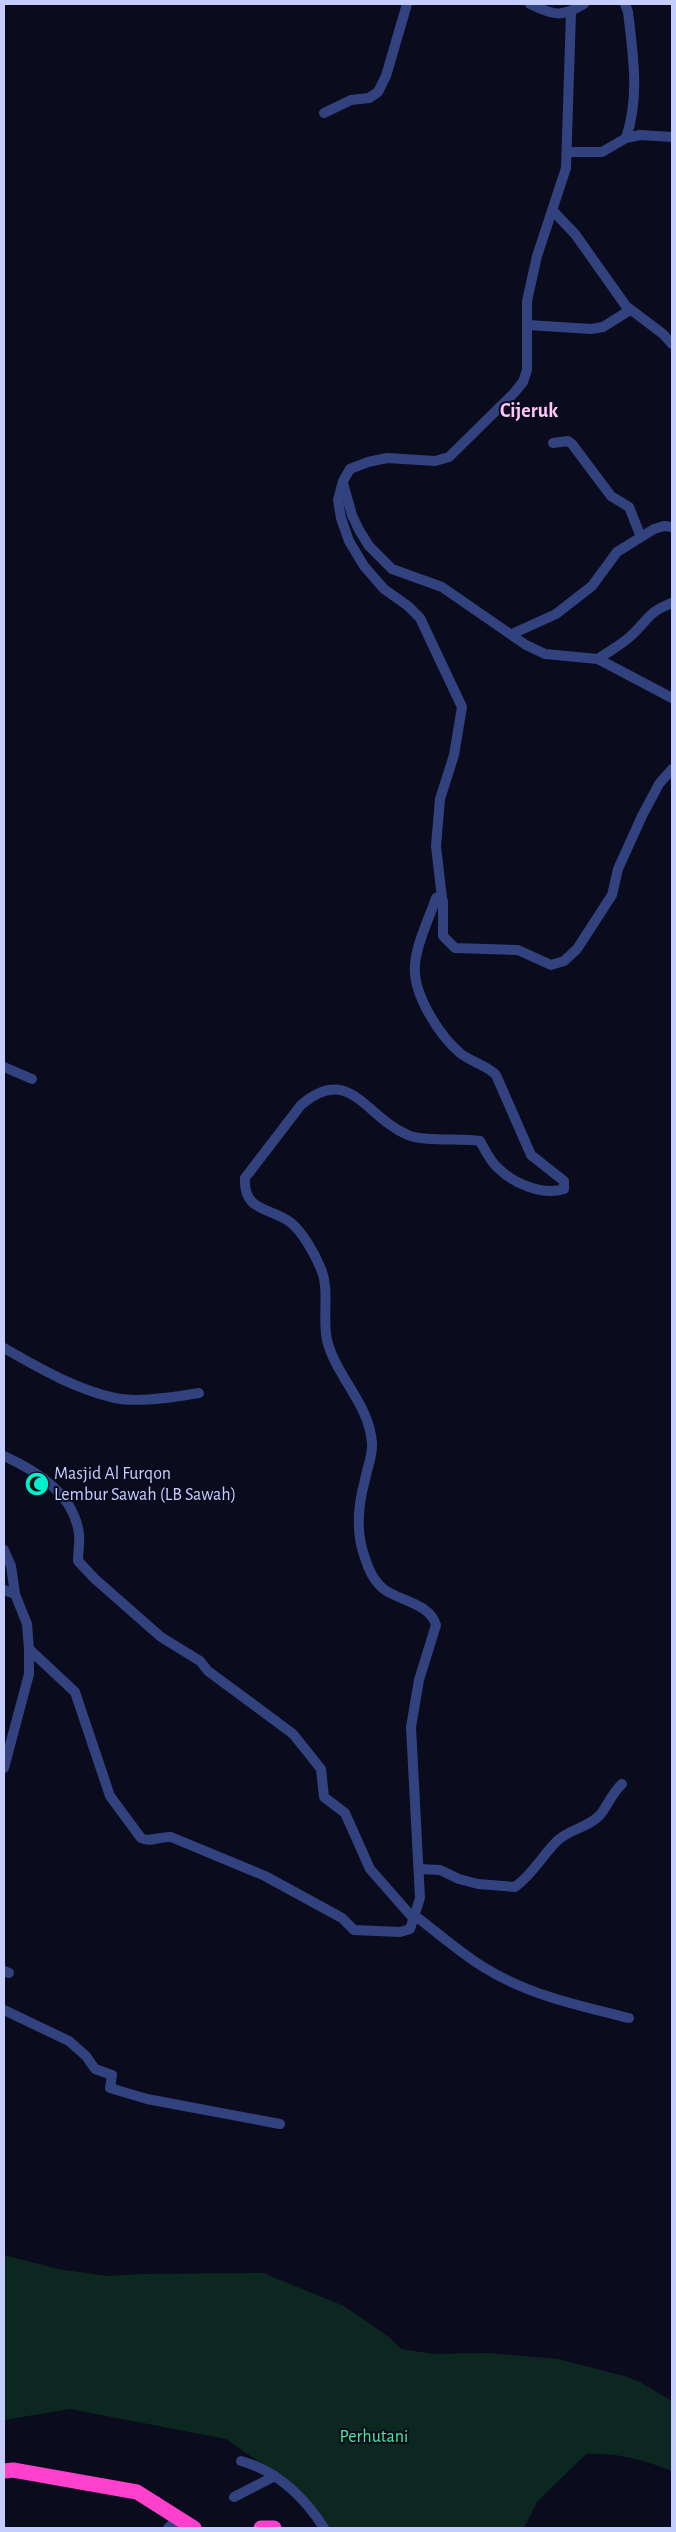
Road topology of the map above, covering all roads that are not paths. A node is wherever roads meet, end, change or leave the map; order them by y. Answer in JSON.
{"nodes":[{"id":1,"x":408,"y":4,"type":"edge"},
{"id":2,"x":530,"y":4,"type":"edge"},
{"id":3,"x":584,"y":4,"type":"edge"},
{"id":4,"x":625,"y":4,"type":"edge"},
{"id":5,"x":571,"y":12,"type":"junction"},
{"id":6,"x":324,"y":113,"type":"dead end"},
{"id":7,"x":672,"y":137,"type":"edge"},
{"id":8,"x":626,"y":138,"type":"junction"},
{"id":9,"x":568,"y":152,"type":"junction"},
{"id":10,"x":553,"y":212,"type":"junction"},
{"id":11,"x":630,"y":310,"type":"junction"},
{"id":12,"x":528,"y":324,"type":"junction"},
{"id":13,"x":672,"y":344,"type":"edge"},
{"id":14,"x":553,"y":443,"type":"dead end"},
{"id":15,"x":342,"y":481,"type":"junction"},
{"id":16,"x":672,"y":527,"type":"edge"},
{"id":17,"x":641,"y":537,"type":"junction"},
{"id":18,"x":672,"y":603,"type":"edge"},
{"id":19,"x":512,"y":634,"type":"junction"},
{"id":20,"x":598,"y":660,"type":"junction"},
{"id":21,"x":672,"y":698,"type":"edge"},
{"id":22,"x":672,"y":769,"type":"edge"},
{"id":23,"x":442,"y":898,"type":"junction"},
{"id":24,"x":4,"y":1067,"type":"edge"},
{"id":25,"x":32,"y":1079,"type":"dead end"},
{"id":26,"x":4,"y":1348,"type":"edge"},
{"id":27,"x":199,"y":1393,"type":"dead end"},
{"id":28,"x":4,"y":1456,"type":"edge"},
{"id":29,"x":4,"y":1550,"type":"edge"},
{"id":30,"x":4,"y":1590,"type":"edge"},
{"id":31,"x":15,"y":1594,"type":"junction"},
{"id":32,"x":29,"y":1649,"type":"junction"},
{"id":33,"x":4,"y":1768,"type":"edge"},
{"id":34,"x":622,"y":1784,"type":"dead end"},
{"id":35,"x":419,"y":1868,"type":"junction"},
{"id":36,"x":413,"y":1916,"type":"junction"},
{"id":37,"x":4,"y":2010,"type":"edge"},
{"id":38,"x":629,"y":2018,"type":"dead end"},
{"id":39,"x":280,"y":2124,"type":"dead end"},
{"id":40,"x":241,"y":2460,"type":"dead end"},
{"id":41,"x":4,"y":2471,"type":"edge"},
{"id":42,"x":275,"y":2476,"type":"junction"},
{"id":43,"x":234,"y":2497,"type":"dead end"},
{"id":44,"x":172,"y":2524,"type":"edge"},
{"id":45,"x":194,"y":2528,"type":"edge"},
{"id":46,"x":261,"y":2528,"type":"edge"},
{"id":47,"x":274,"y":2528,"type":"edge"},
{"id":48,"x":324,"y":2528,"type":"edge"}],
"edges":[{"from":1,"to":6,"type":"street"},
{"from":2,"to":5,"type":"street"},
{"from":3,"to":5,"type":"street"},
{"from":4,"to":8,"type":"street"},
{"from":5,"to":9,"type":"street"},
{"from":7,"to":8,"type":"street"},
{"from":8,"to":9,"type":"street"},
{"from":9,"to":10,"type":"street"},
{"from":10,"to":11,"type":"street"},
{"from":10,"to":12,"type":"street"},
{"from":11,"to":12,"type":"street"},
{"from":11,"to":13,"type":"street"},
{"from":12,"to":15,"type":"street"},
{"from":14,"to":17,"type":"street"},
{"from":15,"to":19,"type":"street"},
{"from":15,"to":23,"type":"street"},
{"from":16,"to":17,"type":"street"},
{"from":17,"to":19,"type":"street"},
{"from":18,"to":20,"type":"street"},
{"from":19,"to":20,"type":"street"},
{"from":20,"to":21,"type":"street"},
{"from":22,"to":23,"type":"street"},
{"from":23,"to":35,"type":"street"},
{"from":24,"to":25,"type":"street"},
{"from":26,"to":27,"type":"street"},
{"from":28,"to":36,"type":"street"},
{"from":29,"to":31,"type":"street"},
{"from":30,"to":31,"type":"street"},
{"from":31,"to":32,"type":"street"},
{"from":32,"to":33,"type":"street"},
{"from":32,"to":36,"type":"street"},
{"from":34,"to":35,"type":"street"},
{"from":35,"to":36,"type":"street"},
{"from":36,"to":38,"type":"street"},
{"from":37,"to":39,"type":"street"},
{"from":40,"to":42,"type":"street"},
{"from":41,"to":44,"type":"highway"},
{"from":42,"to":43,"type":"street"},
{"from":42,"to":48,"type":"street"},
{"from":44,"to":45,"type":"highway"},
{"from":46,"to":47,"type":"highway"}]}
